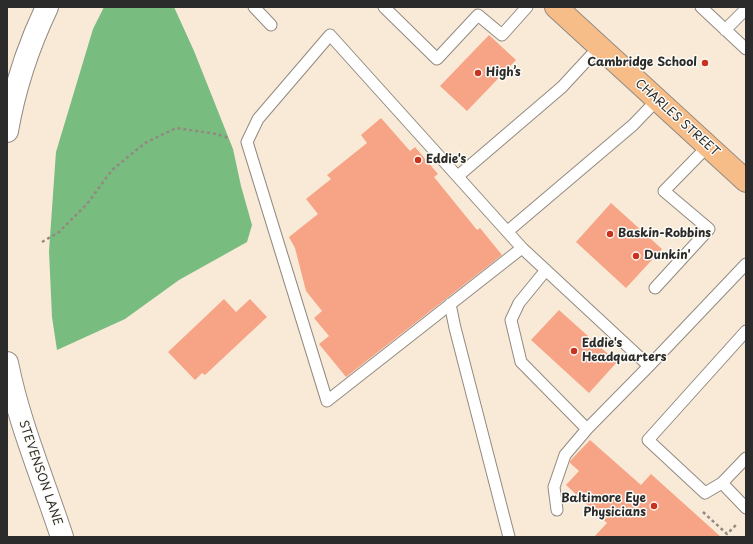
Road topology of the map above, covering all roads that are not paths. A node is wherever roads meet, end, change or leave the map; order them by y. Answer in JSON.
{"nodes":[{"id":1,"x":47,"y":7,"type":"edge"},
{"id":2,"x":254,"y":7,"type":"edge"},
{"id":3,"x":384,"y":7,"type":"edge"},
{"id":4,"x":527,"y":7,"type":"edge"},
{"id":5,"x":556,"y":7,"type":"edge"},
{"id":6,"x":701,"y":7,"type":"edge"},
{"id":7,"x":746,"y":9,"type":"edge"},
{"id":8,"x":271,"y":25,"type":"dead end"},
{"id":9,"x":725,"y":30,"type":"junction"},
{"id":10,"x":599,"y":47,"type":"junction"},
{"id":11,"x":746,"y":49,"type":"edge"},
{"id":12,"x":657,"y":100,"type":"junction"},
{"id":13,"x":7,"y":131,"type":"edge"},
{"id":14,"x":708,"y":146,"type":"junction"},
{"id":15,"x":458,"y":176,"type":"junction"},
{"id":16,"x":746,"y":181,"type":"edge"},
{"id":17,"x":508,"y":231,"type":"junction"},
{"id":18,"x":522,"y":248,"type":"junction"},
{"id":19,"x":746,"y":264,"type":"edge"},
{"id":20,"x":546,"y":270,"type":"junction"},
{"id":21,"x":655,"y":288,"type":"dead end"},
{"id":22,"x":450,"y":304,"type":"junction"},
{"id":23,"x":746,"y":331,"type":"edge"},
{"id":24,"x":7,"y":363,"type":"edge"},
{"id":25,"x":649,"y":366,"type":"junction"},
{"id":26,"x":587,"y":429,"type":"junction"},
{"id":27,"x":746,"y":458,"type":"edge"},
{"id":28,"x":722,"y":483,"type":"junction"},
{"id":29,"x":746,"y":508,"type":"edge"},
{"id":30,"x":557,"y":510,"type":"dead end"},
{"id":31,"x":62,"y":537,"type":"edge"},
{"id":32,"x":509,"y":537,"type":"edge"}],
"edges":[{"from":1,"to":13,"type":"street"},
{"from":2,"to":8,"type":"lane"},
{"from":3,"to":4,"type":"lane"},
{"from":5,"to":10,"type":"main road","name":"CHARLES STREET"},
{"from":6,"to":9,"type":"lane"},
{"from":7,"to":9,"type":"lane"},
{"from":9,"to":11,"type":"lane"},
{"from":10,"to":12,"type":"main road","name":"CHARLES STREET"},
{"from":10,"to":15,"type":"lane"},
{"from":12,"to":14,"type":"main road","name":"CHARLES STREET"},
{"from":12,"to":17,"type":"lane"},
{"from":14,"to":16,"type":"main road","name":"CHARLES STREET"},
{"from":14,"to":21,"type":"lane"},
{"from":15,"to":17,"type":"lane"},
{"from":15,"to":22,"type":"lane"},
{"from":17,"to":18,"type":"lane"},
{"from":18,"to":20,"type":"lane"},
{"from":18,"to":22,"type":"lane"},
{"from":19,"to":25,"type":"lane"},
{"from":20,"to":25,"type":"lane"},
{"from":20,"to":26,"type":"lane"},
{"from":22,"to":32,"type":"lane"},
{"from":23,"to":28,"type":"lane"},
{"from":24,"to":31,"type":"street","name":"STEVENSON LANE"},
{"from":25,"to":26,"type":"lane"},
{"from":26,"to":30,"type":"lane"},
{"from":27,"to":28,"type":"lane"},
{"from":28,"to":29,"type":"lane"}]}
